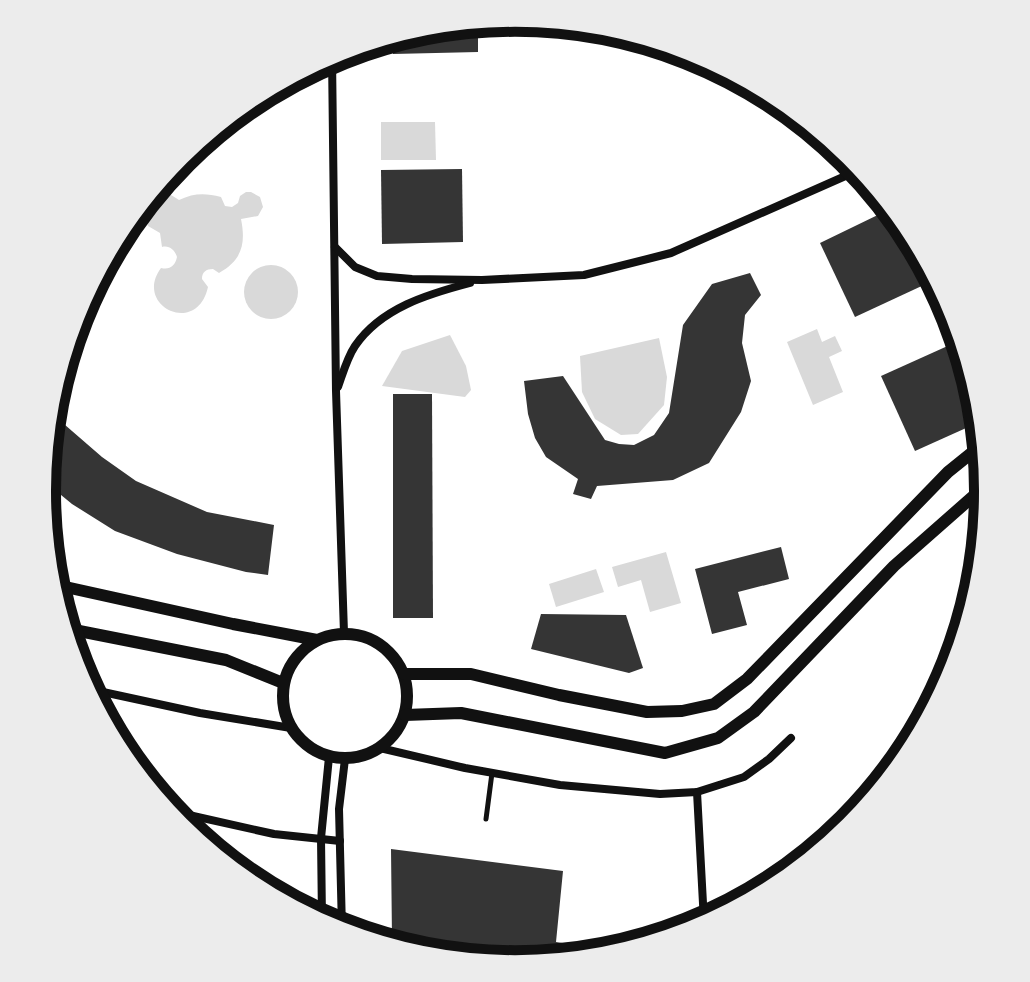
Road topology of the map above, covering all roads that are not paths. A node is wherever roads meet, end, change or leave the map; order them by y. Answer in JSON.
{"nodes":[{"id":1,"x":332,"y":70,"type":"edge"},
{"id":2,"x":848,"y":175,"type":"edge"},
{"id":3,"x":335,"y":247,"type":"junction"},
{"id":4,"x":482,"y":280,"type":"junction"},
{"id":5,"x":336,"y":391,"type":"junction"},
{"id":6,"x":972,"y":453,"type":"edge"},
{"id":7,"x":974,"y":496,"type":"edge"},
{"id":8,"x":67,"y":587,"type":"edge"},
{"id":9,"x":78,"y":631,"type":"edge"},
{"id":10,"x":344,"y":633,"type":"junction"},
{"id":11,"x":317,"y":640,"type":"junction"},
{"id":12,"x":404,"y":674,"type":"junction"},
{"id":13,"x":283,"y":683,"type":"junction"},
{"id":14,"x":102,"y":692,"type":"edge"},
{"id":15,"x":405,"y":715,"type":"junction"},
{"id":16,"x":291,"y":728,"type":"junction"},
{"id":17,"x":791,"y":738,"type":"dead end"},
{"id":18,"x":380,"y":748,"type":"junction"},
{"id":19,"x":329,"y":757,"type":"junction"},
{"id":20,"x":345,"y":759,"type":"junction"},
{"id":21,"x":492,"y":773,"type":"junction"},
{"id":22,"x":697,"y":792,"type":"junction"},
{"id":23,"x":189,"y":815,"type":"edge"},
{"id":24,"x":486,"y":819,"type":"dead end"},
{"id":25,"x":321,"y":838,"type":"junction"},
{"id":26,"x":340,"y":841,"type":"junction"},
{"id":27,"x":322,"y":907,"type":"edge"},
{"id":28,"x":703,"y":910,"type":"edge"},
{"id":29,"x":342,"y":916,"type":"edge"}],
"edges":[{"from":1,"to":3,"type":"street"},
{"from":2,"to":4,"type":"street"},
{"from":3,"to":4,"type":"street"},
{"from":3,"to":5,"type":"street"},
{"from":4,"to":5,"type":"street"},
{"from":5,"to":10,"type":"street"},
{"from":6,"to":12,"type":"street"},
{"from":7,"to":15,"type":"street"},
{"from":8,"to":11,"type":"street"},
{"from":9,"to":13,"type":"street"},
{"from":10,"to":11,"type":"street"},
{"from":10,"to":12,"type":"street"},
{"from":11,"to":13,"type":"street"},
{"from":12,"to":15,"type":"street"},
{"from":13,"to":16,"type":"street"},
{"from":14,"to":16,"type":"street"},
{"from":15,"to":18,"type":"street"},
{"from":16,"to":19,"type":"street"},
{"from":17,"to":22,"type":"street"},
{"from":18,"to":20,"type":"street"},
{"from":18,"to":21,"type":"street"},
{"from":19,"to":20,"type":"street"},
{"from":19,"to":25,"type":"street"},
{"from":20,"to":26,"type":"street"},
{"from":21,"to":22,"type":"street"},
{"from":21,"to":24,"type":"lane"},
{"from":22,"to":28,"type":"street"},
{"from":23,"to":25,"type":"street"},
{"from":25,"to":26,"type":"street"},
{"from":25,"to":27,"type":"street"},
{"from":26,"to":29,"type":"street"}]}
